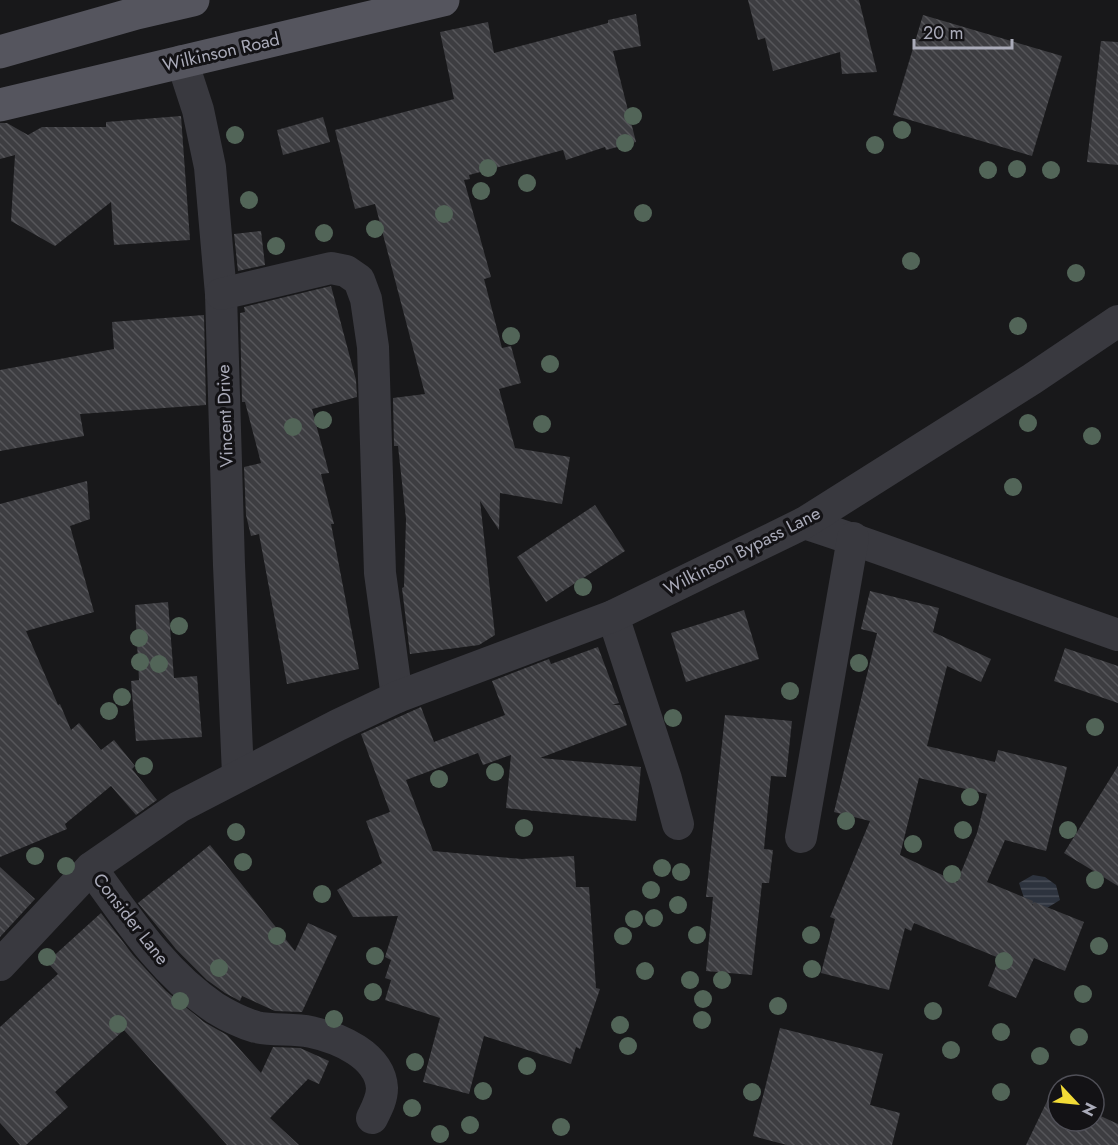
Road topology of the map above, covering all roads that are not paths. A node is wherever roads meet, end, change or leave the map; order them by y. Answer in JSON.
{"nodes":[{"id":1,"x":193,"y":0,"type":"edge"},
{"id":2,"x":443,"y":0,"type":"edge"},
{"id":3,"x":136,"y":6,"type":"edge"},
{"id":4,"x":0,"y":52,"type":"edge"},
{"id":5,"x":182,"y":61,"type":"junction"},
{"id":6,"x":0,"y":105,"type":"edge"},
{"id":7,"x":221,"y":294,"type":"junction"},
{"id":8,"x":1118,"y":321,"type":"edge"},
{"id":9,"x":804,"y":523,"type":"junction"},
{"id":10,"x":853,"y":538,"type":"junction"},
{"id":11,"x":613,"y":616,"type":"junction"},
{"id":12,"x":1118,"y":635,"type":"edge"},
{"id":13,"x":397,"y":697,"type":"junction"},
{"id":14,"x":238,"y":775,"type":"junction"},
{"id":15,"x":678,"y":824,"type":"dead end"},
{"id":16,"x":801,"y":837,"type":"dead end"},
{"id":17,"x":91,"y":868,"type":"junction"},
{"id":18,"x":0,"y":965,"type":"edge"},
{"id":19,"x":372,"y":1118,"type":"dead end"}],
"edges":[{"from":1,"to":3,"type":"main road"},
{"from":2,"to":5,"type":"main road","name":"Wilkinson Road"},
{"from":3,"to":4,"type":"main road"},
{"from":5,"to":6,"type":"main road","name":"Wilkinson Road"},
{"from":5,"to":7,"type":"street","name":"Vincent Drive"},
{"from":7,"to":13,"type":"street"},
{"from":7,"to":14,"type":"street","name":"Vincent Drive"},
{"from":8,"to":9,"type":"street","name":"Wilkinson Bypass Lane"},
{"from":9,"to":10,"type":"street"},
{"from":9,"to":11,"type":"street","name":"Wilkinson Bypass Lane"},
{"from":10,"to":12,"type":"street"},
{"from":10,"to":16,"type":"street"},
{"from":11,"to":13,"type":"street","name":"Wilkinson Bypass Lane"},
{"from":11,"to":15,"type":"street"},
{"from":13,"to":14,"type":"street","name":"Wilkinson Bypass Lane"},
{"from":14,"to":17,"type":"street","name":"Wilkinson Bypass Lane"},
{"from":17,"to":18,"type":"street","name":"Wilkinson Bypass Lane"},
{"from":17,"to":19,"type":"street","name":"Consider Lane"}]}
